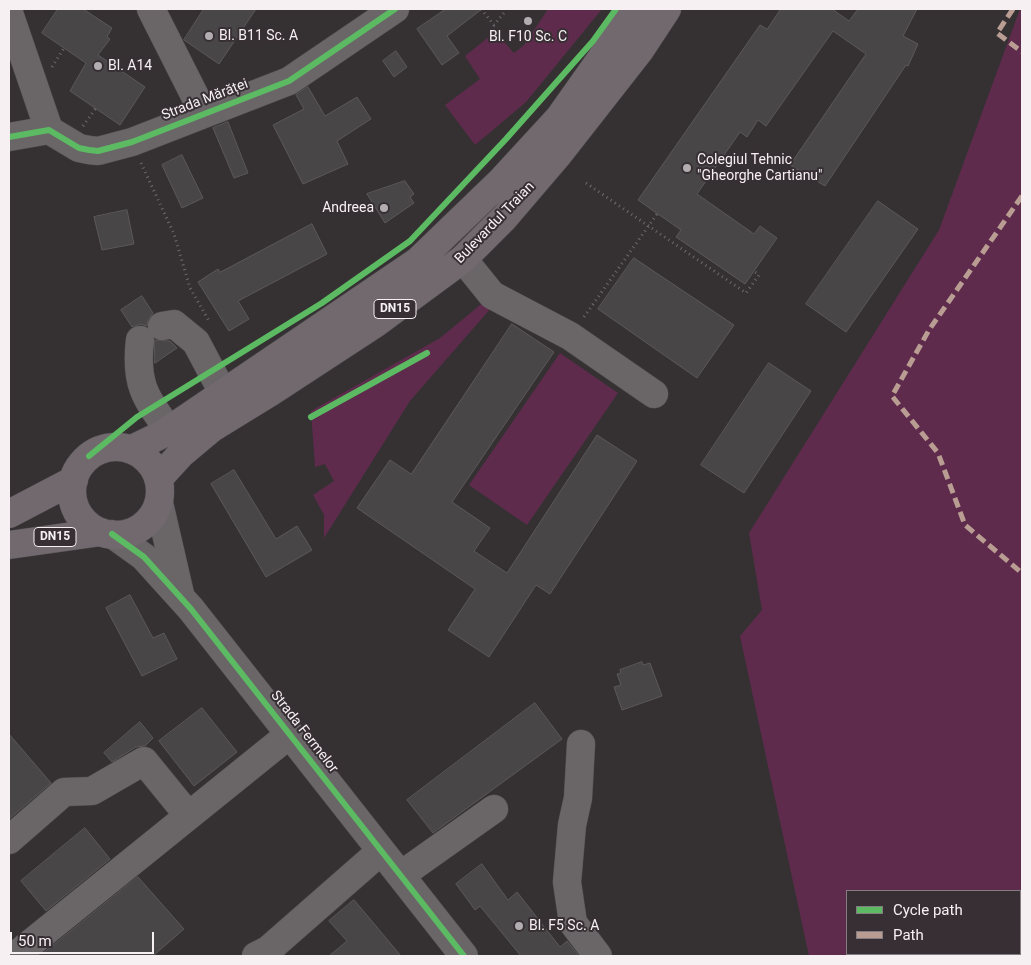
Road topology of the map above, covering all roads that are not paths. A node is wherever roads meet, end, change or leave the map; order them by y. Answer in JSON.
{"nodes":[{"id":1,"x":151,"y":9,"type":"edge"},
{"id":2,"x":395,"y":9,"type":"edge"},
{"id":3,"x":636,"y":9,"type":"edge"},
{"id":4,"x":667,"y":9,"type":"edge"},
{"id":5,"x":9,"y":13,"type":"edge"},
{"id":6,"x":204,"y":114,"type":"junction"},
{"id":7,"x":49,"y":130,"type":"junction"},
{"id":8,"x":9,"y":137,"type":"edge"},
{"id":9,"x":463,"y":259,"type":"junction"},
{"id":10,"x":224,"y":393,"type":"junction"},
{"id":11,"x":654,"y":394,"type":"dead end"},
{"id":12,"x":169,"y":430,"type":"junction"},
{"id":13,"x":132,"y":449,"type":"junction"},
{"id":14,"x":74,"y":480,"type":"junction"},
{"id":15,"x":159,"y":491,"type":"junction"},
{"id":16,"x":9,"y":514,"type":"edge"},
{"id":17,"x":106,"y":533,"type":"junction"},
{"id":18,"x":9,"y":545,"type":"edge"},
{"id":19,"x":181,"y":598,"type":"junction"},
{"id":20,"x":290,"y":734,"type":"junction"},
{"id":21,"x":581,"y":744,"type":"dead end"},
{"id":22,"x":494,"y":809,"type":"dead end"},
{"id":23,"x":188,"y":815,"type":"junction"},
{"id":24,"x":9,"y":840,"type":"edge"},
{"id":25,"x":381,"y":851,"type":"junction"},
{"id":26,"x":401,"y":875,"type":"junction"},
{"id":27,"x":15,"y":947,"type":"edge"},
{"id":28,"x":256,"y":956,"type":"edge"},
{"id":29,"x":464,"y":956,"type":"edge"},
{"id":30,"x":598,"y":956,"type":"edge"}],
"edges":[{"from":1,"to":6,"type":"street"},
{"from":2,"to":6,"type":"street","name":"Strada Mărăței"},
{"from":3,"to":10,"type":"main road","name":"Bulevardul Traian","number":"DN15"},
{"from":4,"to":9,"type":"main road","name":"Bulevardul Traian","number":"DN15"},
{"from":5,"to":7,"type":"street"},
{"from":6,"to":7,"type":"street","name":"Strada Mărăței"},
{"from":7,"to":8,"type":"street"},
{"from":9,"to":11,"type":"street"},
{"from":9,"to":15,"type":"main road","name":"Bulevardul Traian","number":"DN15"},
{"from":10,"to":12,"type":"main road","name":"Bulevardul Traian","number":"DN15"},
{"from":10,"to":12,"type":"street"},
{"from":12,"to":13,"type":"main road","name":"Bulevardul Traian","number":"DN15"},
{"from":13,"to":14,"type":"main road","number":"DN15"},
{"from":13,"to":15,"type":"main road"},
{"from":14,"to":16,"type":"main road"},
{"from":14,"to":17,"type":"main road","number":"DN15"},
{"from":15,"to":17,"type":"main road","number":"DN15"},
{"from":15,"to":19,"type":"street","name":"Strada Fermelor"},
{"from":17,"to":18,"type":"main road","number":"DN15"},
{"from":17,"to":19,"type":"street","name":"Strada Fermelor"},
{"from":19,"to":20,"type":"street","name":"Strada Fermelor"},
{"from":20,"to":23,"type":"street"},
{"from":20,"to":25,"type":"street","name":"Strada Fermelor"},
{"from":21,"to":30,"type":"street"},
{"from":22,"to":26,"type":"street"},
{"from":23,"to":24,"type":"street"},
{"from":23,"to":27,"type":"street"},
{"from":25,"to":26,"type":"street","name":"Strada Fermelor"},
{"from":25,"to":28,"type":"street"},
{"from":26,"to":29,"type":"street","name":"Strada Fermelor"}]}
